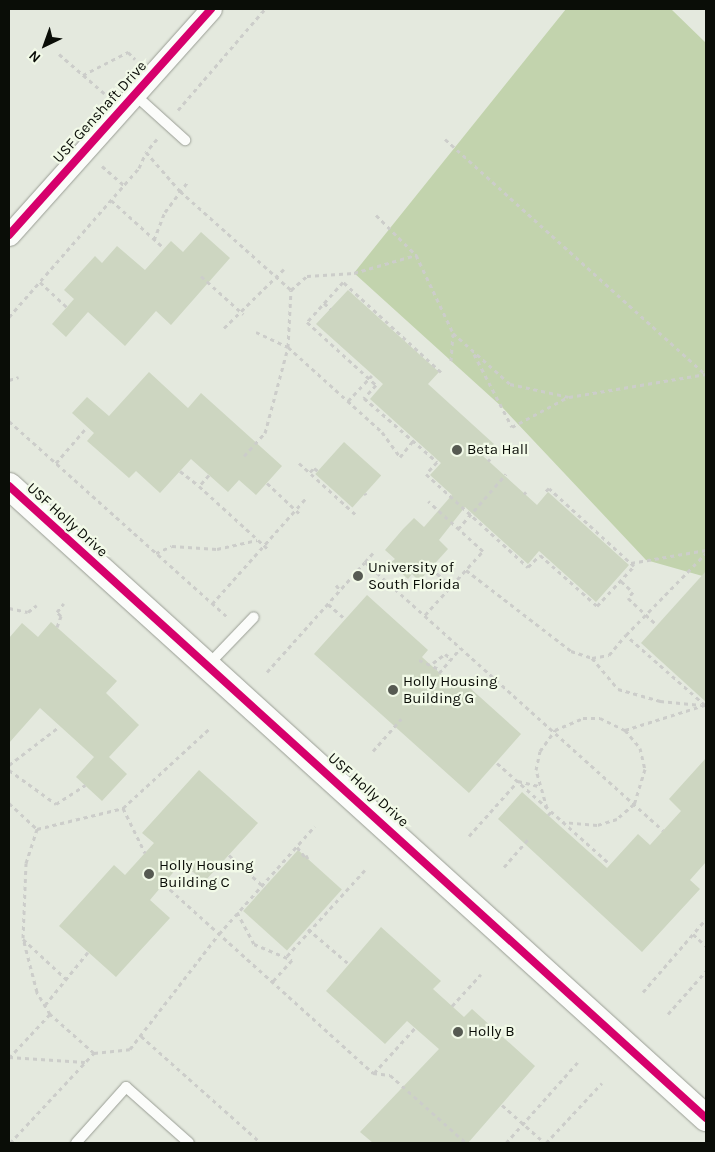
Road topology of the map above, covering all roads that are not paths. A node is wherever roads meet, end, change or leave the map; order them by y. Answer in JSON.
{"nodes":[{"id":1,"x":211,"y":9,"type":"edge"},
{"id":2,"x":134,"y":94,"type":"junction"},
{"id":3,"x":185,"y":140,"type":"dead end"},
{"id":4,"x":9,"y":235,"type":"edge"},
{"id":5,"x":9,"y":486,"type":"edge"},
{"id":6,"x":254,"y":617,"type":"dead end"},
{"id":7,"x":208,"y":666,"type":"junction"},
{"id":8,"x":634,"y":1048,"type":"junction"},
{"id":9,"x":706,"y":1108,"type":"edge"},
{"id":10,"x":706,"y":1118,"type":"edge"},
{"id":11,"x":76,"y":1143,"type":"edge"},
{"id":12,"x":190,"y":1143,"type":"edge"}],
"edges":[{"from":1,"to":2,"type":"street","name":"USF Genshaft Drive"},
{"from":2,"to":3,"type":"lane"},
{"from":2,"to":4,"type":"street","name":"USF Genshaft Drive"},
{"from":5,"to":7,"type":"street","name":"USF Holly Drive"},
{"from":6,"to":7,"type":"lane"},
{"from":7,"to":8,"type":"street","name":"USF Holly Drive"},
{"from":8,"to":9,"type":"street","name":"USF Holly Drive"},
{"from":8,"to":10,"type":"street","name":"USF Holly Drive"},
{"from":11,"to":12,"type":"lane"}]}
